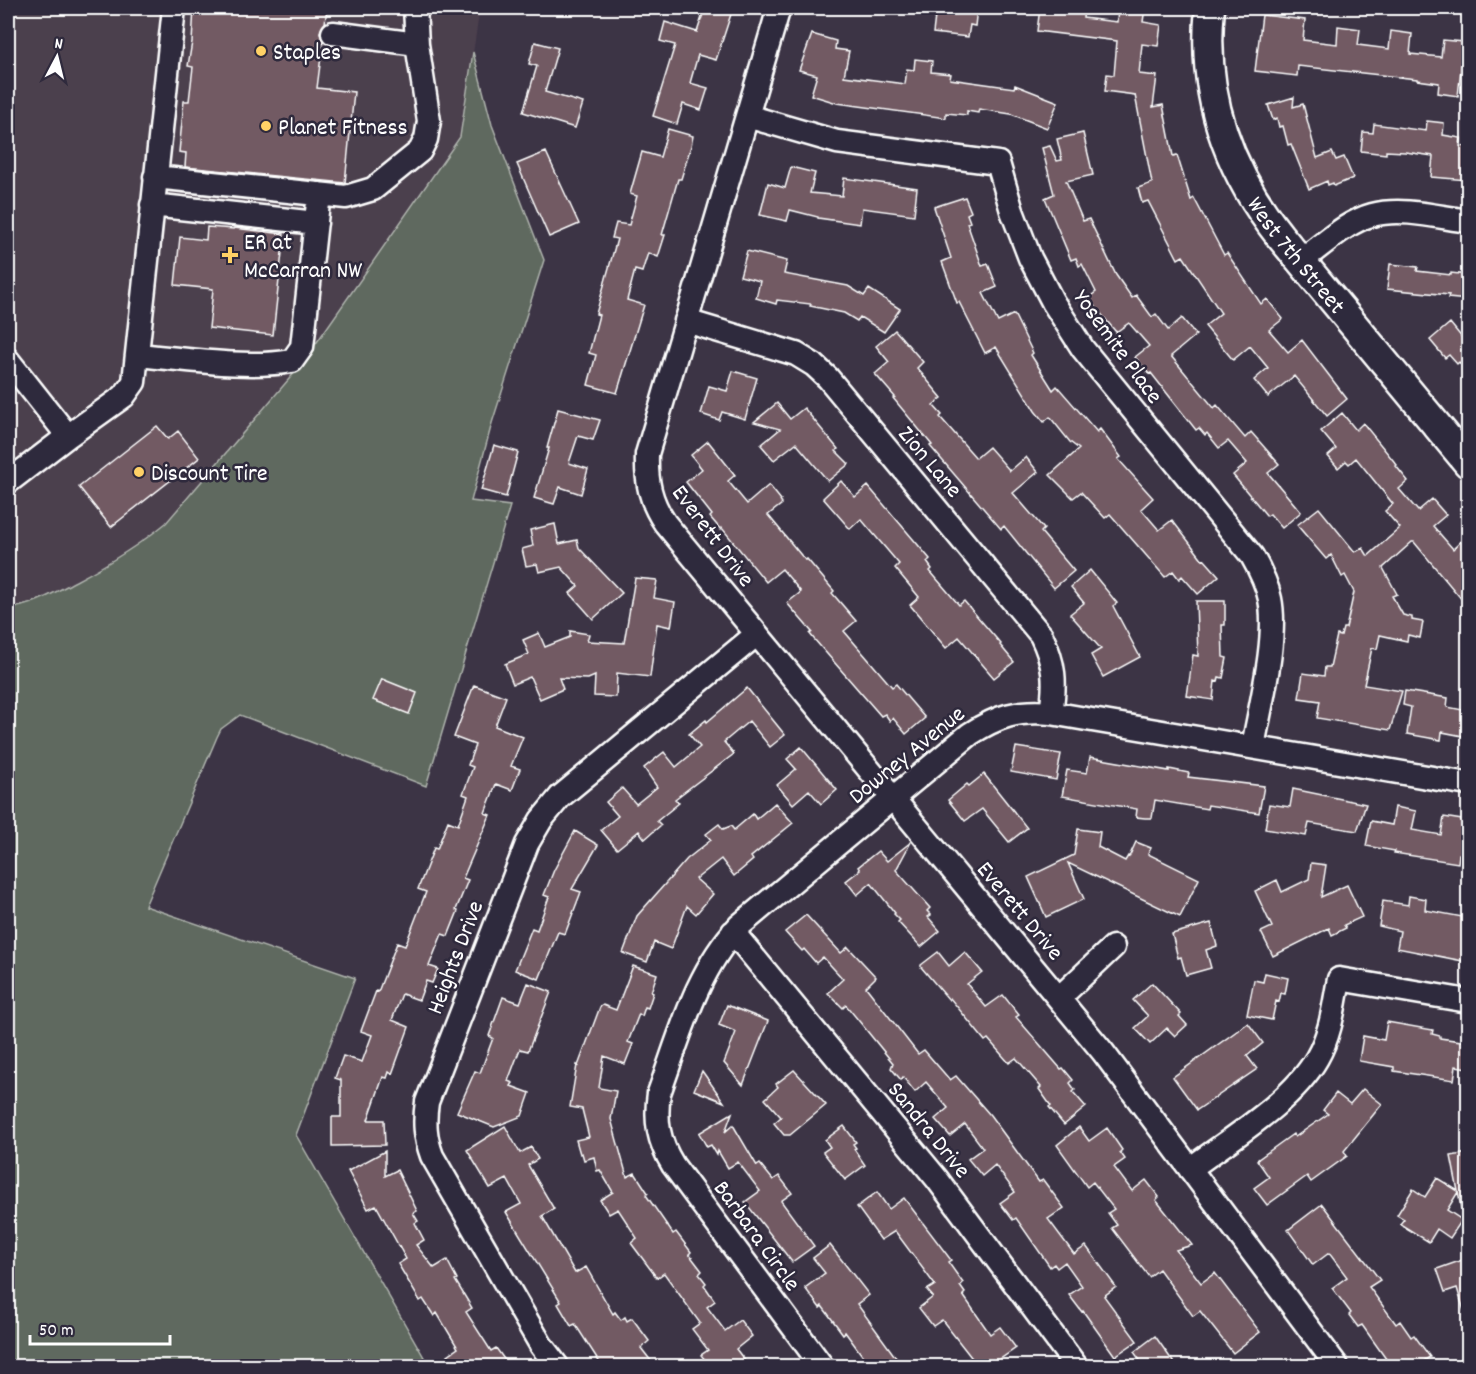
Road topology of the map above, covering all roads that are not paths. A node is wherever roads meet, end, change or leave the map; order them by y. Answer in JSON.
{"nodes":[{"id":1,"x":174,"y":8,"type":"edge"},
{"id":2,"x":415,"y":8,"type":"edge"},
{"id":3,"x":779,"y":8,"type":"edge"},
{"id":4,"x":1210,"y":8,"type":"edge"},
{"id":5,"x":333,"y":33,"type":"dead end"},
{"id":6,"x":417,"y":44,"type":"junction"},
{"id":7,"x":747,"y":116,"type":"junction"},
{"id":8,"x":155,"y":177,"type":"junction"},
{"id":9,"x":319,"y":194,"type":"junction"},
{"id":10,"x":152,"y":205,"type":"junction"},
{"id":11,"x":1468,"y":221,"type":"edge"},
{"id":12,"x":316,"y":223,"type":"junction"},
{"id":13,"x":1302,"y":260,"type":"junction"},
{"id":14,"x":686,"y":321,"type":"junction"},
{"id":15,"x":137,"y":355,"type":"junction"},
{"id":16,"x":8,"y":360,"type":"edge"},
{"id":17,"x":68,"y":436,"type":"junction"},
{"id":18,"x":1468,"y":463,"type":"edge"},
{"id":19,"x":8,"y":482,"type":"edge"},
{"id":20,"x":757,"y":634,"type":"junction"},
{"id":21,"x":1051,"y":713,"type":"junction"},
{"id":22,"x":1253,"y":747,"type":"junction"},
{"id":23,"x":1468,"y":784,"type":"edge"},
{"id":24,"x":893,"y":798,"type":"junction"},
{"id":25,"x":733,"y":932,"type":"junction"},
{"id":26,"x":1113,"y":947,"type":"dead end"},
{"id":27,"x":1059,"y":998,"type":"junction"},
{"id":28,"x":1468,"y":1001,"type":"edge"},
{"id":29,"x":658,"y":1132,"type":"joint"},
{"id":30,"x":1190,"y":1169,"type":"junction"},
{"id":31,"x":557,"y":1366,"type":"edge"},
{"id":32,"x":822,"y":1366,"type":"edge"},
{"id":33,"x":1076,"y":1366,"type":"edge"},
{"id":34,"x":1337,"y":1366,"type":"edge"}],
"edges":[{"from":1,"to":8,"type":"street"},
{"from":2,"to":6,"type":"street"},
{"from":3,"to":7,"type":"street","name":"Everett Drive"},
{"from":4,"to":13,"type":"main road","name":"West 7th Street"},
{"from":5,"to":6,"type":"street"},
{"from":6,"to":9,"type":"street"},
{"from":7,"to":14,"type":"street","name":"Everett Drive"},
{"from":7,"to":22,"type":"street","name":"Yosemite Place"},
{"from":8,"to":9,"type":"street"},
{"from":8,"to":10,"type":"street"},
{"from":9,"to":12,"type":"street"},
{"from":10,"to":12,"type":"street"},
{"from":10,"to":15,"type":"street"},
{"from":11,"to":13,"type":"street"},
{"from":12,"to":15,"type":"street"},
{"from":13,"to":18,"type":"main road","name":"West 7th Street"},
{"from":14,"to":20,"type":"street","name":"Everett Drive"},
{"from":14,"to":21,"type":"street","name":"Zion Lane"},
{"from":15,"to":17,"type":"street"},
{"from":16,"to":17,"type":"street"},
{"from":17,"to":19,"type":"street"},
{"from":20,"to":24,"type":"street","name":"Everett Drive"},
{"from":20,"to":31,"type":"street","name":"Heights Drive"},
{"from":21,"to":22,"type":"street","name":"Downey Avenue"},
{"from":21,"to":24,"type":"street","name":"Downey Avenue"},
{"from":22,"to":23,"type":"street","name":"Downey Avenue"},
{"from":24,"to":25,"type":"street","name":"Downey Avenue"},
{"from":24,"to":27,"type":"street","name":"Everett Drive"},
{"from":25,"to":29,"type":"street","name":"Downey Avenue"},
{"from":25,"to":33,"type":"street","name":"Sandra Drive"},
{"from":26,"to":27,"type":"street","name":"Everett Drive"},
{"from":27,"to":30,"type":"street","name":"Everett Drive"},
{"from":28,"to":30,"type":"street"},
{"from":29,"to":32,"type":"street","name":"Barbara Circle"},
{"from":30,"to":34,"type":"street","name":"Everett Drive"}]}
